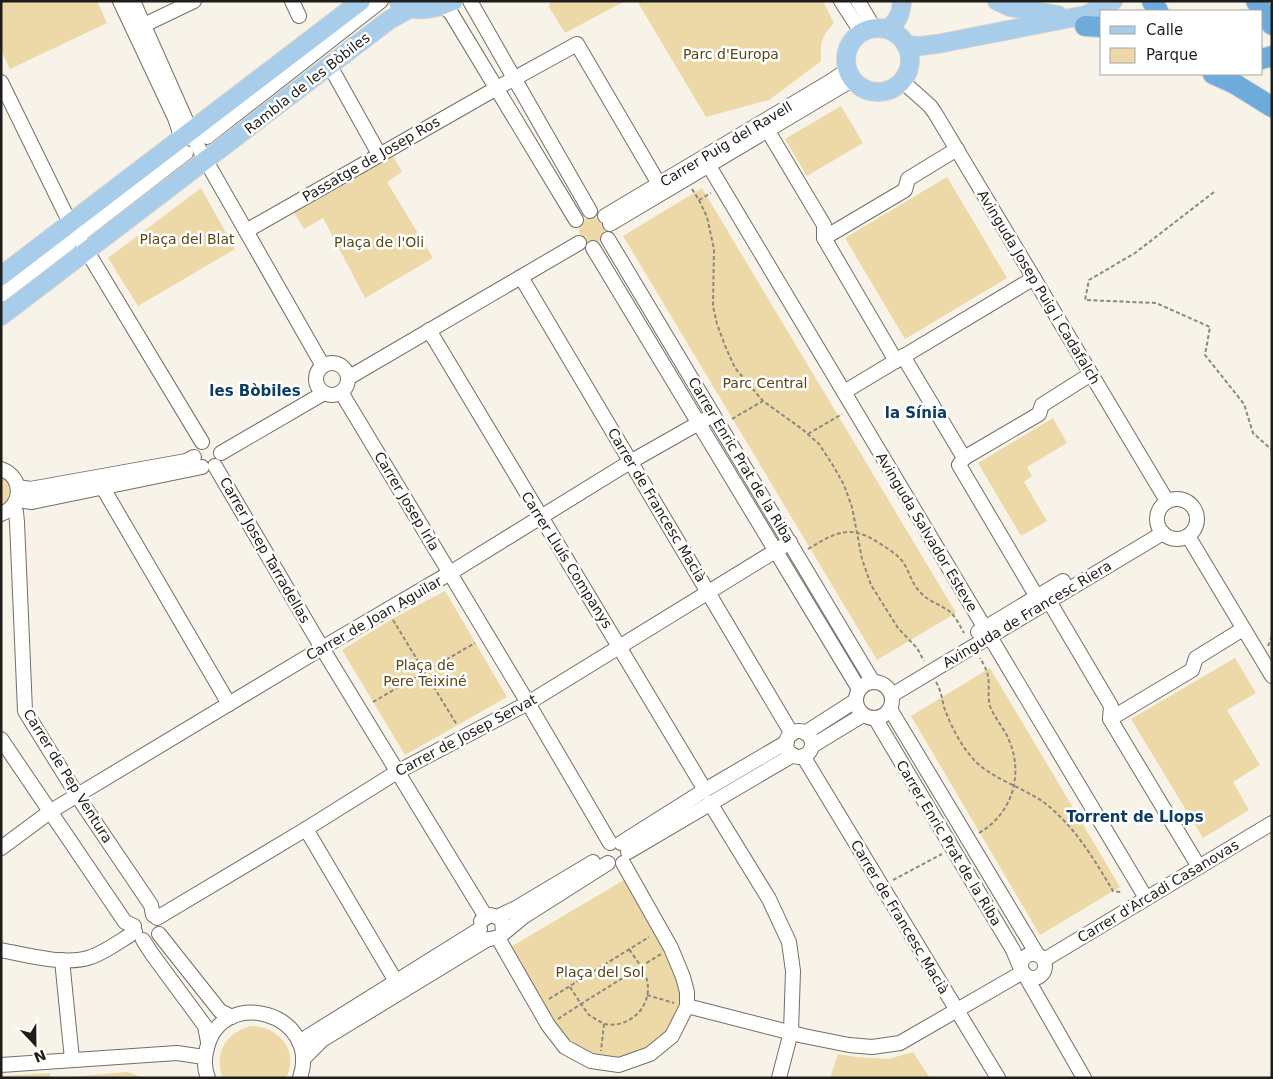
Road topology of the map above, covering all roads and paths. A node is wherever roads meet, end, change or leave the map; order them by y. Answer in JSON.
{"nodes":[{"id":1,"x":120,"y":1,"type":"edge"},
{"id":2,"x":133,"y":1,"type":"edge"},
{"id":3,"x":194,"y":1,"type":"edge"},
{"id":4,"x":292,"y":1,"type":"edge"},
{"id":5,"x":361,"y":1,"type":"edge"},
{"id":6,"x":381,"y":1,"type":"edge"},
{"id":7,"x":470,"y":1,"type":"edge"},
{"id":8,"x":841,"y":1,"type":"edge"},
{"id":9,"x":858,"y":1,"type":"edge"},
{"id":10,"x":902,"y":1,"type":"edge"},
{"id":11,"x":998,"y":1,"type":"edge"},
{"id":12,"x":448,"y":3,"type":"edge"},
{"id":13,"x":403,"y":5,"type":"edge"},
{"id":14,"x":1263,"y":12,"type":"edge"},
{"id":15,"x":299,"y":16,"type":"dead end"},
{"id":16,"x":1094,"y":23,"type":"edge"},
{"id":17,"x":144,"y":25,"type":"junction"},
{"id":18,"x":1272,"y":25,"type":"edge"},
{"id":19,"x":874,"y":30,"type":"junction"},
{"id":20,"x":906,"y":45,"type":"junction"},
{"id":21,"x":910,"y":65,"type":"junction"},
{"id":22,"x":330,"y":66,"type":"junction"},
{"id":23,"x":850,"y":75,"type":"junction"},
{"id":24,"x":1215,"y":75,"type":"edge"},
{"id":25,"x":1242,"y":75,"type":"edge"},
{"id":26,"x":514,"y":78,"type":"junction"},
{"id":27,"x":902,"y":81,"type":"junction"},
{"id":28,"x":2,"y":87,"type":"edge"},
{"id":29,"x":497,"y":88,"type":"junction"},
{"id":30,"x":1272,"y":107,"type":"edge"},
{"id":31,"x":768,"y":131,"type":"junction"},
{"id":32,"x":191,"y":140,"type":"junction"},
{"id":33,"x":957,"y":149,"type":"junction"},
{"id":34,"x":379,"y":154,"type":"junction"},
{"id":35,"x":206,"y":161,"type":"junction"},
{"id":36,"x":709,"y":166,"type":"junction"},
{"id":37,"x":659,"y":184,"type":"junction"},
{"id":38,"x":692,"y":189,"type":"dead end"},
{"id":39,"x":1214,"y":192,"type":"dead end"},
{"id":40,"x":711,"y":193,"type":"dead end"},
{"id":41,"x":699,"y":200,"type":"junction"},
{"id":42,"x":590,"y":211,"type":"junction"},
{"id":43,"x":576,"y":220,"type":"junction"},
{"id":44,"x":607,"y":220,"type":"junction"},
{"id":45,"x":76,"y":228,"type":"junction"},
{"id":46,"x":246,"y":230,"type":"junction"},
{"id":47,"x":608,"y":238,"type":"junction"},
{"id":48,"x":824,"y":238,"type":"junction"},
{"id":49,"x":577,"y":239,"type":"junction"},
{"id":50,"x":69,"y":243,"type":"dead end"},
{"id":51,"x":593,"y":248,"type":"junction"},
{"id":52,"x":87,"y":251,"type":"junction"},
{"id":53,"x":1,"y":276,"type":"edge"},
{"id":54,"x":521,"y":277,"type":"junction"},
{"id":55,"x":1034,"y":278,"type":"junction"},
{"id":56,"x":1,"y":295,"type":"edge"},
{"id":57,"x":1,"y":316,"type":"edge"},
{"id":58,"x":429,"y":330,"type":"junction"},
{"id":59,"x":899,"y":358,"type":"junction"},
{"id":60,"x":323,"y":366,"type":"junction"},
{"id":61,"x":346,"y":374,"type":"junction"},
{"id":62,"x":1091,"y":374,"type":"junction"},
{"id":63,"x":320,"y":389,"type":"junction"},
{"id":64,"x":341,"y":392,"type":"junction"},
{"id":65,"x":844,"y":392,"type":"junction"},
{"id":66,"x":853,"y":408,"type":"junction"},
{"id":67,"x":713,"y":415,"type":"junction"},
{"id":68,"x":697,"y":423,"type":"junction"},
{"id":69,"x":808,"y":434,"type":"junction"},
{"id":70,"x":1272,"y":450,"type":"edge"},
{"id":71,"x":210,"y":458,"type":"junction"},
{"id":72,"x":964,"y":458,"type":"junction"},
{"id":73,"x":630,"y":462,"type":"junction"},
{"id":74,"x":1,"y":469,"type":"edge"},
{"id":75,"x":103,"y":488,"type":"junction"},
{"id":76,"x":1167,"y":501,"type":"junction"},
{"id":77,"x":12,"y":502,"type":"edge"},
{"id":78,"x":540,"y":517,"type":"junction"},
{"id":79,"x":1160,"y":529,"type":"junction"},
{"id":80,"x":1188,"y":536,"type":"junction"},
{"id":81,"x":790,"y":542,"type":"junction"},
{"id":82,"x":775,"y":551,"type":"junction"},
{"id":83,"x":450,"y":573,"type":"junction"},
{"id":84,"x":708,"y":591,"type":"junction"},
{"id":85,"x":1043,"y":599,"type":"junction"},
{"id":86,"x":392,"y":619,"type":"dead end"},
{"id":87,"x":1243,"y":629,"type":"junction"},
{"id":88,"x":987,"y":632,"type":"junction"},
{"id":89,"x":1272,"y":636,"type":"edge"},
{"id":90,"x":476,"y":643,"type":"dead end"},
{"id":91,"x":620,"y":646,"type":"junction"},
{"id":92,"x":322,"y":648,"type":"junction"},
{"id":93,"x":1267,"y":649,"type":"dead end"},
{"id":94,"x":928,"y":668,"type":"junction"},
{"id":95,"x":425,"y":672,"type":"junction"},
{"id":96,"x":1272,"y":676,"type":"edge"},
{"id":97,"x":873,"y":682,"type":"junction"},
{"id":98,"x":857,"y":695,"type":"junction"},
{"id":99,"x":890,"y":697,"type":"junction"},
{"id":100,"x":374,"y":702,"type":"dead end"},
{"id":101,"x":528,"y":703,"type":"junction"},
{"id":102,"x":229,"y":704,"type":"junction"},
{"id":103,"x":869,"y":716,"type":"junction"},
{"id":104,"x":1110,"y":719,"type":"junction"},
{"id":105,"x":457,"y":725,"type":"dead end"},
{"id":106,"x":795,"y":736,"type":"junction"},
{"id":107,"x":1,"y":739,"type":"edge"},
{"id":108,"x":803,"y":752,"type":"junction"},
{"id":109,"x":397,"y":772,"type":"junction"},
{"id":110,"x":78,"y":795,"type":"junction"},
{"id":111,"x":708,"y":796,"type":"junction"},
{"id":112,"x":51,"y":811,"type":"junction"},
{"id":113,"x":1272,"y":823,"type":"edge"},
{"id":114,"x":306,"y":829,"type":"junction"},
{"id":115,"x":1,"y":848,"type":"edge"},
{"id":116,"x":952,"y":849,"type":"junction"},
{"id":117,"x":616,"y":853,"type":"junction"},
{"id":118,"x":1199,"y":866,"type":"junction"},
{"id":119,"x":882,"y":886,"type":"junction"},
{"id":120,"x":1121,"y":892,"type":"dead end"},
{"id":121,"x":1146,"y":898,"type":"junction"},
{"id":122,"x":155,"y":917,"type":"junction"},
{"id":123,"x":492,"y":917,"type":"junction"},
{"id":124,"x":661,"y":929,"type":"junction"},
{"id":125,"x":138,"y":933,"type":"junction"},
{"id":126,"x":159,"y":934,"type":"junction"},
{"id":127,"x":492,"y":935,"type":"junction"},
{"id":128,"x":671,"y":948,"type":"junction"},
{"id":129,"x":629,"y":949,"type":"junction"},
{"id":130,"x":1,"y":950,"type":"edge"},
{"id":131,"x":1040,"y":957,"type":"junction"},
{"id":132,"x":62,"y":960,"type":"junction"},
{"id":133,"x":640,"y":966,"type":"junction"},
{"id":134,"x":1023,"y":972,"type":"junction"},
{"id":135,"x":399,"y":986,"type":"junction"},
{"id":136,"x":570,"y":987,"type":"junction"},
{"id":137,"x":647,"y":995,"type":"junction"},
{"id":138,"x":581,"y":1004,"type":"junction"},
{"id":139,"x":687,"y":1006,"type":"junction"},
{"id":140,"x":537,"y":1007,"type":"junction"},
{"id":141,"x":956,"y":1010,"type":"junction"},
{"id":142,"x":232,"y":1017,"type":"junction"},
{"id":143,"x":604,"y":1024,"type":"junction"},
{"id":144,"x":548,"y":1026,"type":"junction"},
{"id":145,"x":791,"y":1032,"type":"junction"},
{"id":146,"x":208,"y":1042,"type":"junction"},
{"id":147,"x":299,"y":1042,"type":"junction"},
{"id":148,"x":204,"y":1057,"type":"junction"},
{"id":149,"x":72,"y":1059,"type":"junction"},
{"id":150,"x":303,"y":1059,"type":"junction"},
{"id":151,"x":600,"y":1063,"type":"junction"},
{"id":152,"x":1,"y":1065,"type":"edge"},
{"id":153,"x":301,"y":1077,"type":"edge"},
{"id":154,"x":208,"y":1078,"type":"edge"},
{"id":155,"x":779,"y":1078,"type":"edge"},
{"id":156,"x":998,"y":1078,"type":"edge"},
{"id":157,"x":1084,"y":1078,"type":"edge"}],
"edges":[{"from":1,"to":32,"type":"street"},
{"from":2,"to":17,"type":"street"},
{"from":3,"to":17,"type":"street"},
{"from":4,"to":15,"type":"street"},
{"from":5,"to":32,"type":"main road","name":"Rambla de les Bòbiles"},
{"from":6,"to":32,"type":"street","name":"Rambla de les Bòbiles"},
{"from":7,"to":26,"type":"street"},
{"from":8,"to":19,"type":"street"},
{"from":9,"to":19,"type":"street"},
{"from":10,"to":19,"type":"main road"},
{"from":11,"to":16,"type":"main road"},
{"from":12,"to":13,"type":"main road"},
{"from":12,"to":29,"type":"street"},
{"from":13,"to":22,"type":"main road","name":"Rambla de les Bòbiles"},
{"from":14,"to":18,"type":"highway"},
{"from":16,"to":20,"type":"main road"},
{"from":16,"to":21,"type":"main road"},
{"from":17,"to":32,"type":"street"},
{"from":19,"to":20,"type":"main road"},
{"from":19,"to":23,"type":"main road"},
{"from":20,"to":21,"type":"main road"},
{"from":21,"to":27,"type":"main road"},
{"from":22,"to":34,"type":"street"},
{"from":22,"to":35,"type":"main road","name":"Rambla de les Bòbiles"},
{"from":23,"to":27,"type":"main road"},
{"from":23,"to":31,"type":"street","name":"Carrer Puig del Ravell"},
{"from":23,"to":37,"type":"street","name":"Carrer Puig del Ravell"},
{"from":24,"to":30,"type":"highway"},
{"from":25,"to":30,"type":"highway"},
{"from":26,"to":29,"type":"street","name":"Passatge de Josep Ros"},
{"from":26,"to":37,"type":"street","name":"Passatge de Josep Ros"},
{"from":26,"to":42,"type":"street"},
{"from":27,"to":33,"type":"street","name":"Avinguda Josep Puig i Cadafalch"},
{"from":28,"to":45,"type":"street"},
{"from":29,"to":34,"type":"street","name":"Passatge de Josep Ros"},
{"from":29,"to":43,"type":"street"},
{"from":31,"to":36,"type":"street","name":"Carrer Puig del Ravell"},
{"from":31,"to":48,"type":"street"},
{"from":32,"to":35,"type":"street"},
{"from":32,"to":45,"type":"main road","name":"Rambla de les Bòbiles"},
{"from":33,"to":48,"type":"street"},
{"from":33,"to":55,"type":"street","name":"Avinguda Josep Puig i Cadafalch"},
{"from":34,"to":46,"type":"street","name":"Passatge de Josep Ros"},
{"from":35,"to":46,"type":"street"},
{"from":35,"to":52,"type":"main road","name":"Rambla de les Bòbiles"},
{"from":36,"to":44,"type":"street","name":"Carrer Puig del Ravell"},
{"from":36,"to":65,"type":"street","name":"Avinguda Salvador Esteve"},
{"from":37,"to":44,"type":"street","name":"Carrer Puig del Ravell"},
{"from":38,"to":41,"type":"path"},
{"from":39,"to":70,"type":"path"},
{"from":40,"to":41,"type":"path"},
{"from":41,"to":69,"type":"path"},
{"from":42,"to":43,"type":"street"},
{"from":42,"to":44,"type":"street"},
{"from":43,"to":49,"type":"street"},
{"from":44,"to":47,"type":"street"},
{"from":45,"to":52,"type":"street"},
{"from":45,"to":53,"type":"main road","name":"Rambla de les Bòbiles"},
{"from":46,"to":60,"type":"street"},
{"from":47,"to":51,"type":"street"},
{"from":47,"to":67,"type":"street","name":"Carrer Enric Prat de la Riba"},
{"from":48,"to":59,"type":"street"},
{"from":49,"to":51,"type":"street"},
{"from":49,"to":54,"type":"street"},
{"from":49,"to":61,"type":"street"},
{"from":50,"to":56,"type":"street"},
{"from":51,"to":68,"type":"street","name":"Carrer Enric Prat de la Riba"},
{"from":52,"to":57,"type":"main road","name":"Rambla de les Bòbiles"},
{"from":52,"to":71,"type":"street"},
{"from":54,"to":58,"type":"street"},
{"from":54,"to":73,"type":"street","name":"Carrer de Francesc Macià"},
{"from":55,"to":59,"type":"street"},
{"from":55,"to":62,"type":"street","name":"Avinguda Josep Puig i Cadafalch"},
{"from":58,"to":61,"type":"street"},
{"from":58,"to":78,"type":"street","name":"Carrer Lluís Companys"},
{"from":59,"to":65,"type":"street"},
{"from":59,"to":72,"type":"street"},
{"from":60,"to":61,"type":"street"},
{"from":60,"to":63,"type":"street"},
{"from":61,"to":64,"type":"street"},
{"from":62,"to":72,"type":"street"},
{"from":62,"to":76,"type":"street","name":"Avinguda Josep Puig i Cadafalch"},
{"from":63,"to":64,"type":"street"},
{"from":63,"to":71,"type":"street"},
{"from":64,"to":83,"type":"street","name":"Carrer Josep Irla"},
{"from":65,"to":66,"type":"street","name":"Avinguda Salvador Esteve"},
{"from":66,"to":69,"type":"path"},
{"from":66,"to":88,"type":"street","name":"Avinguda Salvador Esteve"},
{"from":67,"to":68,"type":"street","name":"Carrer de Joan Aguilar"},
{"from":67,"to":81,"type":"street","name":"Carrer Enric Prat de la Riba"},
{"from":68,"to":73,"type":"street","name":"Carrer de Joan Aguilar"},
{"from":68,"to":82,"type":"street","name":"Carrer Enric Prat de la Riba"},
{"from":69,"to":94,"type":"path"},
{"from":71,"to":75,"type":"street"},
{"from":71,"to":77,"type":"street"},
{"from":71,"to":92,"type":"street","name":"Carrer Josep Tarradellas"},
{"from":72,"to":85,"type":"street"},
{"from":73,"to":78,"type":"street","name":"Carrer de Joan Aguilar"},
{"from":73,"to":84,"type":"street","name":"Carrer de Francesc Macià"},
{"from":74,"to":77,"type":"street"},
{"from":75,"to":77,"type":"street"},
{"from":75,"to":102,"type":"street"},
{"from":76,"to":79,"type":"street"},
{"from":76,"to":80,"type":"street"},
{"from":77,"to":110,"type":"street","name":"Carrer de Pep Ventura"},
{"from":78,"to":83,"type":"street","name":"Carrer de Joan Aguilar"},
{"from":78,"to":91,"type":"street","name":"Carrer Lluís Companys"},
{"from":79,"to":80,"type":"street"},
{"from":79,"to":85,"type":"street","name":"Avinguda de Francesc Riera"},
{"from":80,"to":87,"type":"street"},
{"from":81,"to":82,"type":"street","name":"Carrer de Josep Servat"},
{"from":81,"to":97,"type":"street","name":"Carrer Enric Prat de la Riba"},
{"from":82,"to":84,"type":"street","name":"Carrer de Josep Servat"},
{"from":82,"to":98,"type":"street","name":"Carrer Enric Prat de la Riba"},
{"from":83,"to":92,"type":"street","name":"Carrer de Joan Aguilar"},
{"from":83,"to":101,"type":"street","name":"Carrer Josep Irla"},
{"from":84,"to":91,"type":"street","name":"Carrer de Josep Servat"},
{"from":84,"to":106,"type":"street","name":"Carrer de Francesc Macià"},
{"from":85,"to":88,"type":"street","name":"Avinguda de Francesc Riera"},
{"from":85,"to":104,"type":"street"},
{"from":86,"to":95,"type":"path"},
{"from":87,"to":96,"type":"street"},
{"from":87,"to":104,"type":"street"},
{"from":88,"to":94,"type":"street","name":"Avinguda de Francesc Riera"},
{"from":88,"to":121,"type":"street","name":"Avinguda Salvador Esteve"},
{"from":89,"to":93,"type":"path"},
{"from":90,"to":95,"type":"path"},
{"from":91,"to":101,"type":"street","name":"Carrer de Josep Servat"},
{"from":91,"to":111,"type":"street","name":"Carrer Lluís Companys"},
{"from":92,"to":102,"type":"street","name":"Carrer de Joan Aguilar"},
{"from":92,"to":109,"type":"street","name":"Carrer Josep Tarradellas"},
{"from":94,"to":99,"type":"street","name":"Avinguda de Francesc Riera"},
{"from":94,"to":120,"type":"path"},
{"from":95,"to":100,"type":"path"},
{"from":95,"to":105,"type":"path"},
{"from":97,"to":98,"type":"street"},
{"from":97,"to":99,"type":"street"},
{"from":98,"to":103,"type":"street"},
{"from":98,"to":106,"type":"street"},
{"from":99,"to":103,"type":"street"},
{"from":99,"to":131,"type":"street","name":"Carrer Enric Prat de la Riba"},
{"from":101,"to":109,"type":"street","name":"Carrer de Josep Servat"},
{"from":101,"to":117,"type":"street","name":"Carrer Josep Irla"},
{"from":102,"to":110,"type":"street","name":"Carrer de Joan Aguilar"},
{"from":103,"to":108,"type":"street"},
{"from":103,"to":116,"type":"street","name":"Carrer Enric Prat de la Riba"},
{"from":104,"to":118,"type":"street"},
{"from":106,"to":108,"type":"street"},
{"from":106,"to":108,"type":"street"},
{"from":106,"to":111,"type":"street"},
{"from":107,"to":112,"type":"street"},
{"from":108,"to":111,"type":"street"},
{"from":108,"to":119,"type":"street","name":"Carrer de Francesc Macià"},
{"from":109,"to":114,"type":"street","name":"Carrer de Josep Servat"},
{"from":109,"to":123,"type":"street","name":"Carrer Josep Tarradellas"},
{"from":110,"to":112,"type":"street","name":"Carrer de Joan Aguilar"},
{"from":110,"to":122,"type":"street","name":"Carrer de Pep Ventura"},
{"from":111,"to":117,"type":"street"},
{"from":111,"to":145,"type":"street","name":"Carrer Lluís Companys"},
{"from":112,"to":115,"type":"street","name":"Carrer de Joan Aguilar"},
{"from":112,"to":125,"type":"street"},
{"from":113,"to":118,"type":"street","name":"Carrer d'Arcadi Casanovas"},
{"from":114,"to":122,"type":"street","name":"Carrer de Josep Servat"},
{"from":114,"to":135,"type":"street"},
{"from":116,"to":119,"type":"path"},
{"from":116,"to":134,"type":"street","name":"Carrer Enric Prat de la Riba"},
{"from":117,"to":123,"type":"street"},
{"from":117,"to":124,"type":"street","name":"Carrer Josep Irla"},
{"from":117,"to":127,"type":"street"},
{"from":118,"to":121,"type":"street","name":"Carrer d'Arcadi Casanovas"},
{"from":119,"to":141,"type":"street","name":"Carrer de Francesc Macià"},
{"from":121,"to":131,"type":"street","name":"Carrer d'Arcadi Casanovas"},
{"from":122,"to":125,"type":"street"},
{"from":122,"to":126,"type":"street"},
{"from":123,"to":127,"type":"street","name":"Carrer Josep Tarradellas"},
{"from":123,"to":127,"type":"street"},
{"from":124,"to":128,"type":"street","name":"Carrer Josep Irla"},
{"from":124,"to":129,"type":"path"},
{"from":125,"to":126,"type":"street"},
{"from":125,"to":132,"type":"street"},
{"from":125,"to":146,"type":"street"},
{"from":126,"to":142,"type":"street"},
{"from":127,"to":135,"type":"street"},
{"from":127,"to":140,"type":"street"},
{"from":128,"to":133,"type":"path"},
{"from":128,"to":139,"type":"street","name":"Carrer Josep Irla"},
{"from":129,"to":133,"type":"path"},
{"from":129,"to":136,"type":"path"},
{"from":130,"to":132,"type":"street"},
{"from":131,"to":134,"type":"street"},
{"from":131,"to":134,"type":"street"},
{"from":132,"to":149,"type":"street"},
{"from":133,"to":137,"type":"path"},
{"from":133,"to":138,"type":"path"},
{"from":134,"to":141,"type":"street"},
{"from":134,"to":157,"type":"street","name":"Carrer Enric Prat de la Riba"},
{"from":135,"to":147,"type":"street"},
{"from":135,"to":150,"type":"street"},
{"from":136,"to":138,"type":"path"},
{"from":136,"to":140,"type":"path"},
{"from":137,"to":139,"type":"path"},
{"from":137,"to":143,"type":"path"},
{"from":138,"to":143,"type":"path"},
{"from":138,"to":144,"type":"path"},
{"from":139,"to":145,"type":"street"},
{"from":139,"to":151,"type":"street"},
{"from":140,"to":144,"type":"street"},
{"from":141,"to":145,"type":"street"},
{"from":141,"to":156,"type":"street","name":"Carrer de Francesc Macià"},
{"from":142,"to":146,"type":"street"},
{"from":142,"to":147,"type":"street"},
{"from":143,"to":151,"type":"path"},
{"from":144,"to":151,"type":"street"},
{"from":145,"to":155,"type":"street","name":"Carrer Lluís Companys"},
{"from":146,"to":148,"type":"street"},
{"from":147,"to":150,"type":"street"},
{"from":148,"to":149,"type":"street"},
{"from":148,"to":154,"type":"street"},
{"from":149,"to":152,"type":"street"},
{"from":150,"to":153,"type":"street"}]}
